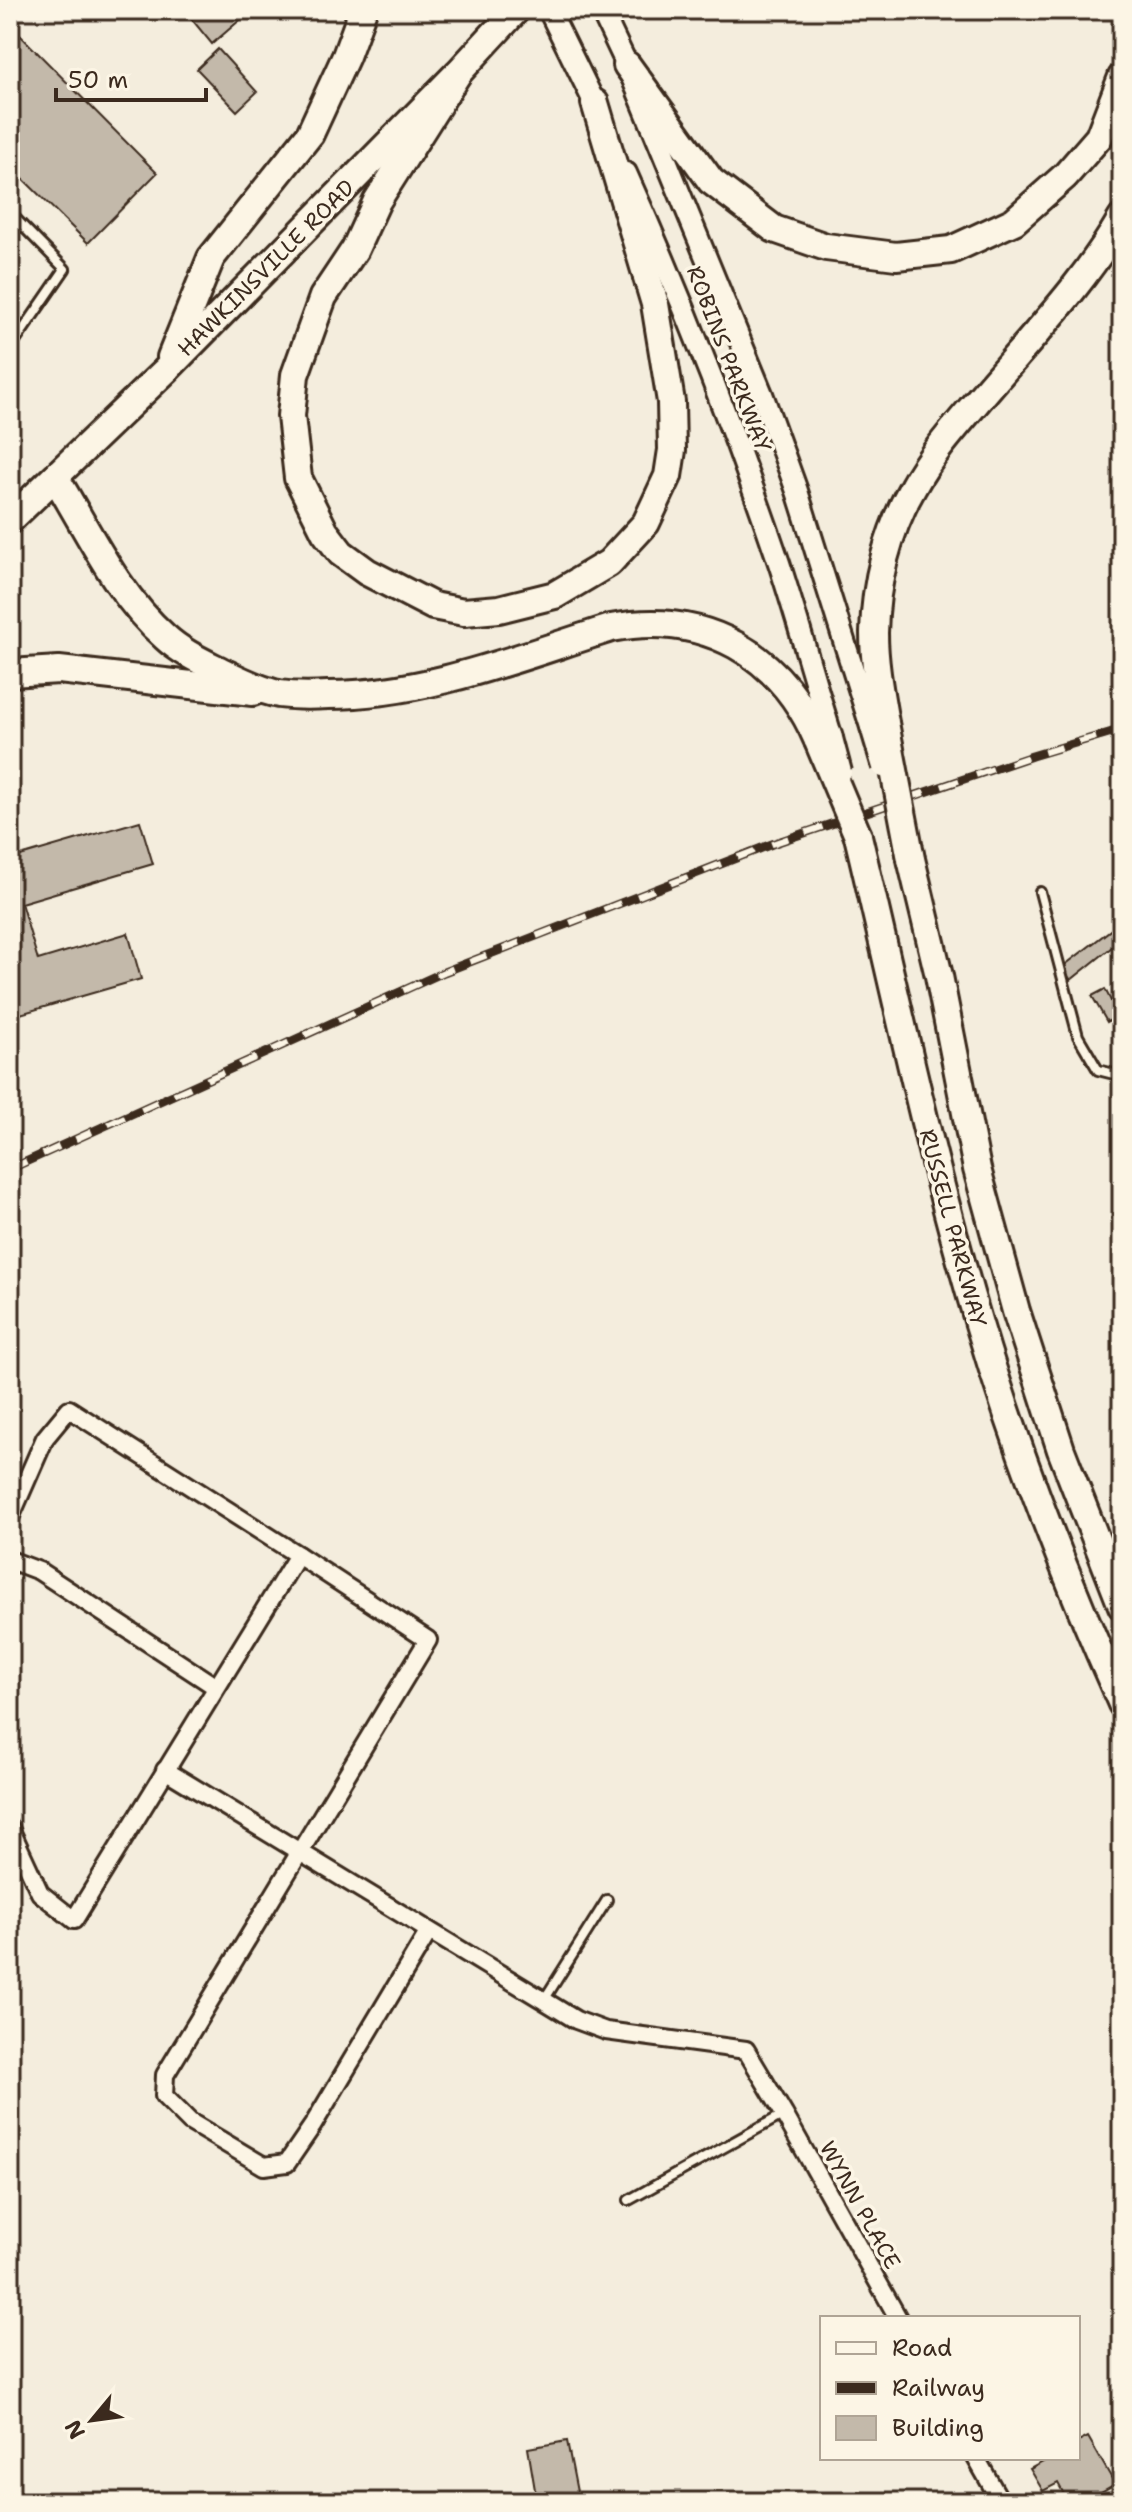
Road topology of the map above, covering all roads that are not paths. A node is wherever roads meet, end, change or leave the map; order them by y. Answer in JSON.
{"nodes":[{"id":1,"x":363,"y":10,"type":"edge"},
{"id":2,"x":516,"y":10,"type":"edge"},
{"id":3,"x":549,"y":10,"type":"edge"},
{"id":4,"x":601,"y":10,"type":"edge"},
{"id":5,"x":627,"y":65,"type":"junction"},
{"id":6,"x":458,"y":73,"type":"junction"},
{"id":7,"x":1122,"y":77,"type":"edge"},
{"id":8,"x":595,"y":103,"type":"junction"},
{"id":9,"x":10,"y":213,"type":"edge"},
{"id":10,"x":1122,"y":218,"type":"edge"},
{"id":11,"x":10,"y":349,"type":"edge"},
{"id":12,"x":166,"y":370,"type":"junction"},
{"id":13,"x":55,"y":477,"type":"junction"},
{"id":14,"x":10,"y":520,"type":"edge"},
{"id":15,"x":10,"y":673,"type":"edge"},
{"id":16,"x":278,"y":694,"type":"junction"},
{"id":17,"x":878,"y":725,"type":"junction"},
{"id":18,"x":825,"y":739,"type":"junction"},
{"id":19,"x":1040,"y":892,"type":"dead end"},
{"id":20,"x":1122,"y":1076,"type":"edge"},
{"id":21,"x":10,"y":1518,"type":"edge"},
{"id":22,"x":298,"y":1555,"type":"junction"},
{"id":23,"x":10,"y":1560,"type":"edge"},
{"id":24,"x":1122,"y":1606,"type":"edge"},
{"id":25,"x":216,"y":1687,"type":"junction"},
{"id":26,"x":1122,"y":1704,"type":"edge"},
{"id":27,"x":165,"y":1770,"type":"junction"},
{"id":28,"x":10,"y":1828,"type":"edge"},
{"id":29,"x":300,"y":1852,"type":"junction"},
{"id":30,"x":607,"y":1900,"type":"dead end"},
{"id":31,"x":429,"y":1931,"type":"junction"},
{"id":32,"x":544,"y":2001,"type":"junction"},
{"id":33,"x":784,"y":2114,"type":"junction"},
{"id":34,"x":629,"y":2200,"type":"dead end"},
{"id":35,"x":897,"y":2316,"type":"edge"},
{"id":36,"x":977,"y":2460,"type":"edge"},
{"id":37,"x":1001,"y":2502,"type":"edge"}],
"edges":[{"from":1,"to":12,"type":"main road"},
{"from":2,"to":6,"type":"main road","name":"HAWKINSVILLE ROAD"},
{"from":3,"to":8,"type":"street","name":"ROBINS PARKWAY"},
{"from":4,"to":5,"type":"street","name":"ROBINS PARKWAY"},
{"from":5,"to":7,"type":"main road"},
{"from":5,"to":17,"type":"street","name":"ROBINS PARKWAY"},
{"from":6,"to":8,"type":"main road"},
{"from":6,"to":12,"type":"main road","name":"HAWKINSVILLE ROAD"},
{"from":8,"to":18,"type":"street","name":"ROBINS PARKWAY"},
{"from":9,"to":11,"type":"lane"},
{"from":10,"to":17,"type":"main road","name":"RUSSELL PARKWAY"},
{"from":12,"to":13,"type":"main road","name":"HAWKINSVILLE ROAD"},
{"from":13,"to":14,"type":"main road","name":"HAWKINSVILLE ROAD"},
{"from":13,"to":16,"type":"main road"},
{"from":15,"to":16,"type":"main road","name":"RUSSELL PARKWAY"},
{"from":16,"to":18,"type":"main road","name":"RUSSELL PARKWAY"},
{"from":17,"to":24,"type":"main road","name":"RUSSELL PARKWAY","bridge":true},
{"from":18,"to":26,"type":"main road","name":"RUSSELL PARKWAY","bridge":true},
{"from":19,"to":20,"type":"lane"},
{"from":21,"to":22,"type":"street"},
{"from":22,"to":25,"type":"street"},
{"from":22,"to":29,"type":"street"},
{"from":23,"to":25,"type":"street"},
{"from":25,"to":27,"type":"street"},
{"from":27,"to":28,"type":"street"},
{"from":27,"to":29,"type":"street"},
{"from":29,"to":31,"type":"street"},
{"from":29,"to":31,"type":"street"},
{"from":30,"to":32,"type":"lane"},
{"from":31,"to":32,"type":"street"},
{"from":32,"to":33,"type":"street","name":"WYNN PLACE"},
{"from":33,"to":34,"type":"lane"},
{"from":33,"to":35,"type":"street","name":"WYNN PLACE"},
{"from":36,"to":37,"type":"street"}]}
